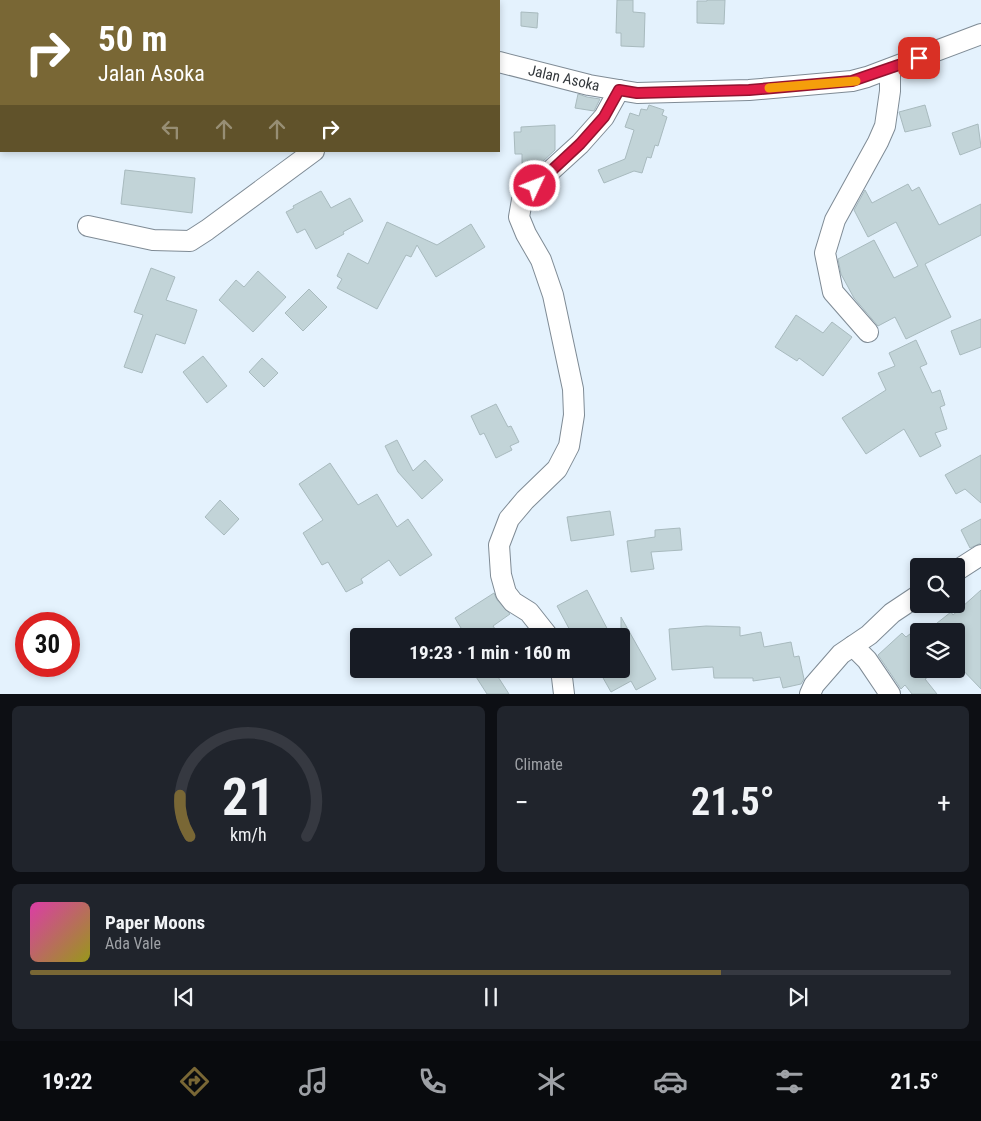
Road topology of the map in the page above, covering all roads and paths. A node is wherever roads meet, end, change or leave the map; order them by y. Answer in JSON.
{"nodes":[{"id":1,"x":981,"y":34,"type":"edge"},
{"id":2,"x":500,"y":62,"type":"edge"},
{"id":3,"x":890,"y":69,"type":"junction"},
{"id":4,"x":619,"y":90,"type":"junction"},
{"id":5,"x":313,"y":152,"type":"edge"},
{"id":6,"x":88,"y":226,"type":"dead end"},
{"id":7,"x":868,"y":332,"type":"dead end"},
{"id":8,"x":981,"y":554,"type":"edge"},
{"id":9,"x":965,"y":565,"type":"edge"},
{"id":10,"x":910,"y":601,"type":"edge"},
{"id":11,"x":542,"y":628,"type":"edge"},
{"id":12,"x":853,"y":646,"type":"junction"},
{"id":13,"x":562,"y":678,"type":"edge"},
{"id":14,"x":564,"y":694,"type":"edge"},
{"id":15,"x":810,"y":694,"type":"edge"},
{"id":16,"x":890,"y":694,"type":"edge"}],
"edges":[{"from":1,"to":3,"type":"street","name":"Jalan Asoka"},
{"from":2,"to":4,"type":"street","name":"Jalan Asoka"},
{"from":3,"to":4,"type":"street","name":"Jalan Asoka"},
{"from":3,"to":7,"type":"street"},
{"from":4,"to":11,"type":"street"},
{"from":5,"to":6,"type":"street"},
{"from":8,"to":9,"type":"street"},
{"from":10,"to":12,"type":"street"},
{"from":12,"to":15,"type":"street"},
{"from":12,"to":16,"type":"street"},
{"from":13,"to":14,"type":"street"}]}
